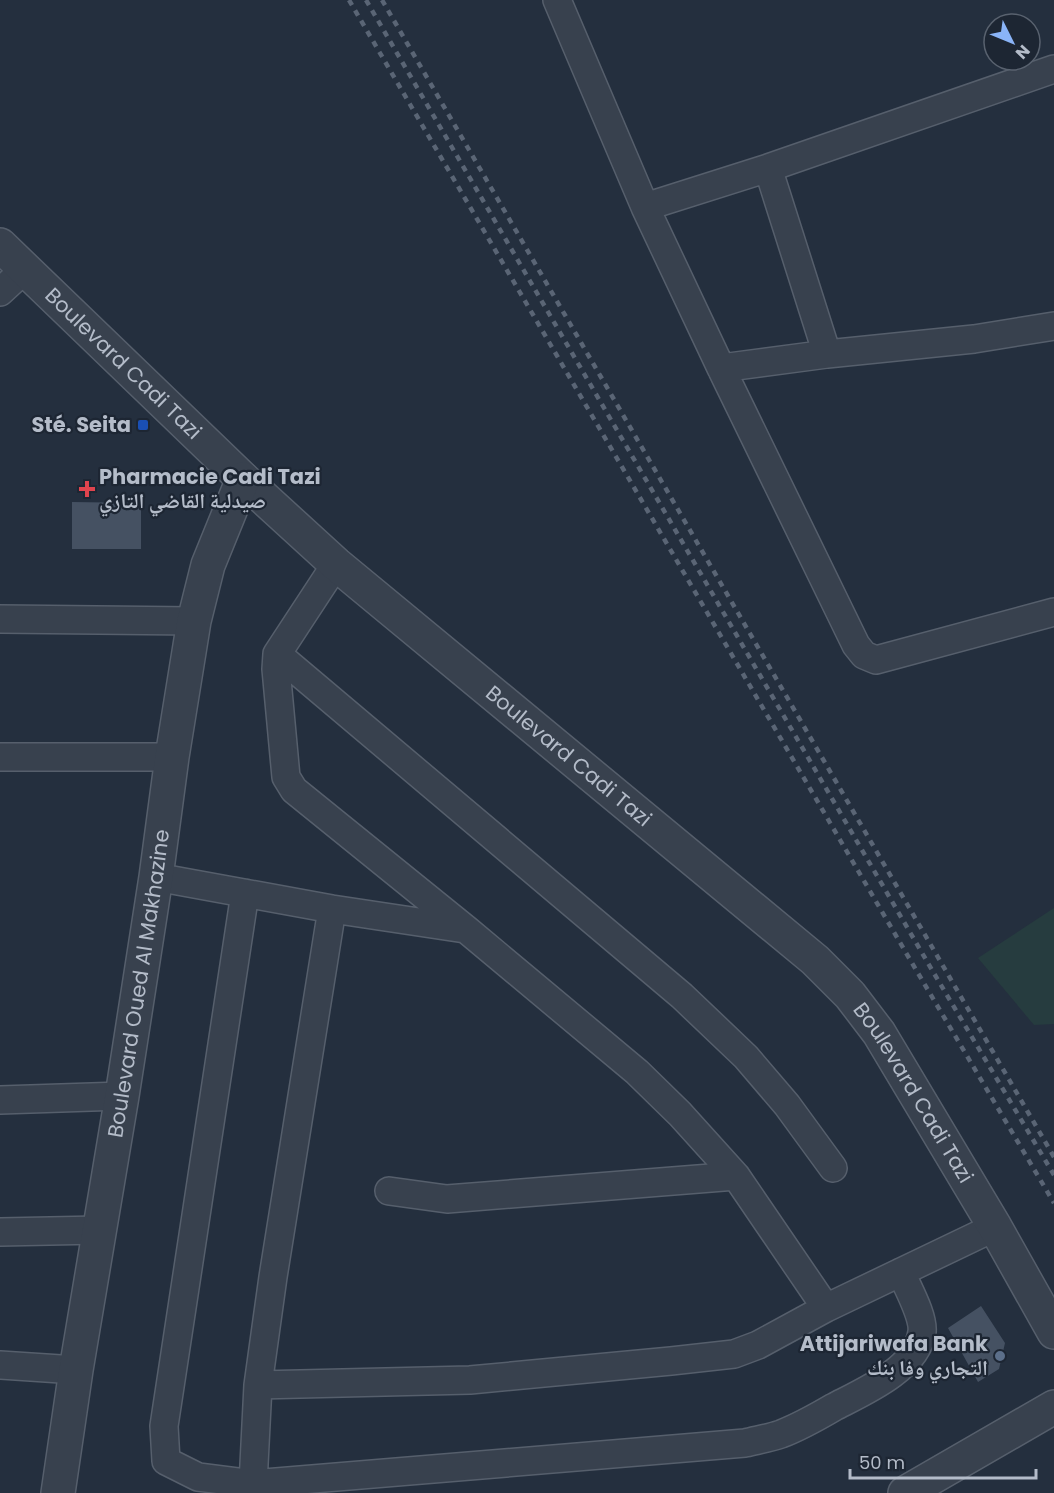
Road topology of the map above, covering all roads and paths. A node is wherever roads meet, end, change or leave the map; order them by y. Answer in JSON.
{"nodes":[{"id":1,"x":557,"y":0,"type":"edge"},
{"id":2,"x":1054,"y":69,"type":"edge"},
{"id":3,"x":768,"y":168,"type":"junction"},
{"id":4,"x":645,"y":207,"type":"junction"},
{"id":5,"x":0,"y":245,"type":"edge"},
{"id":6,"x":25,"y":269,"type":"junction"},
{"id":7,"x":0,"y":292,"type":"edge"},
{"id":8,"x":1054,"y":326,"type":"edge"},
{"id":9,"x":827,"y":354,"type":"junction"},
{"id":10,"x":720,"y":368,"type":"junction"},
{"id":11,"x":243,"y":479,"type":"junction"},
{"id":12,"x":336,"y":564,"type":"junction"},
{"id":13,"x":1054,"y":612,"type":"edge"},
{"id":14,"x":0,"y":619,"type":"edge"},
{"id":15,"x":194,"y":621,"type":"junction"},
{"id":16,"x":278,"y":654,"type":"junction"},
{"id":17,"x":0,"y":757,"type":"edge"},
{"id":18,"x":172,"y":757,"type":"junction"},
{"id":19,"x":156,"y":878,"type":"junction"},
{"id":20,"x":245,"y":893,"type":"junction"},
{"id":21,"x":332,"y":909,"type":"junction"},
{"id":22,"x":467,"y":930,"type":"junction"},
{"id":23,"x":122,"y":1096,"type":"junction"},
{"id":24,"x":0,"y":1100,"type":"edge"},
{"id":25,"x":833,"y":1168,"type":"dead end"},
{"id":26,"x":736,"y":1176,"type":"junction"},
{"id":27,"x":388,"y":1191,"type":"dead end"},
{"id":28,"x":995,"y":1227,"type":"junction"},
{"id":29,"x":100,"y":1230,"type":"junction"},
{"id":30,"x":0,"y":1232,"type":"edge"},
{"id":31,"x":901,"y":1272,"type":"junction"},
{"id":32,"x":826,"y":1308,"type":"junction"},
{"id":33,"x":1054,"y":1332,"type":"edge"},
{"id":34,"x":0,"y":1365,"type":"edge"},
{"id":35,"x":76,"y":1370,"type":"junction"},
{"id":36,"x":258,"y":1385,"type":"junction"},
{"id":37,"x":1054,"y":1407,"type":"edge"},
{"id":38,"x":253,"y":1488,"type":"edge"},
{"id":39,"x":58,"y":1493,"type":"edge"},
{"id":40,"x":905,"y":1493,"type":"edge"}],
"edges":[{"from":1,"to":4,"type":"street"},
{"from":2,"to":3,"type":"street"},
{"from":3,"to":4,"type":"street"},
{"from":3,"to":9,"type":"street"},
{"from":4,"to":10,"type":"street"},
{"from":5,"to":6,"type":"street","name":"Boulevard Cadi Tazi"},
{"from":6,"to":7,"type":"street"},
{"from":6,"to":11,"type":"street","name":"Boulevard Cadi Tazi"},
{"from":8,"to":9,"type":"street"},
{"from":9,"to":10,"type":"street"},
{"from":10,"to":13,"type":"street"},
{"from":11,"to":12,"type":"street","name":"Boulevard Cadi Tazi"},
{"from":11,"to":15,"type":"street","name":"Boulevard Oued Al Makhazine"},
{"from":12,"to":16,"type":"street"},
{"from":12,"to":28,"type":"street","name":"Boulevard Cadi Tazi"},
{"from":14,"to":15,"type":"street"},
{"from":15,"to":18,"type":"street","name":"Boulevard Oued Al Makhazine"},
{"from":16,"to":22,"type":"street"},
{"from":16,"to":25,"type":"street"},
{"from":17,"to":18,"type":"street"},
{"from":18,"to":19,"type":"street","name":"Boulevard Oued Al Makhazine"},
{"from":19,"to":20,"type":"street"},
{"from":19,"to":23,"type":"street","name":"Boulevard Oued Al Makhazine"},
{"from":20,"to":21,"type":"street"},
{"from":20,"to":38,"type":"street"},
{"from":21,"to":22,"type":"street"},
{"from":21,"to":36,"type":"street"},
{"from":22,"to":26,"type":"street"},
{"from":23,"to":24,"type":"street"},
{"from":23,"to":29,"type":"street","name":"Boulevard Oued Al Makhazine"},
{"from":26,"to":27,"type":"street"},
{"from":26,"to":32,"type":"street"},
{"from":28,"to":31,"type":"street"},
{"from":28,"to":33,"type":"street","name":"Boulevard Cadi Tazi"},
{"from":29,"to":30,"type":"street"},
{"from":29,"to":35,"type":"street","name":"Boulevard Oued Al Makhazine"},
{"from":31,"to":32,"type":"street"},
{"from":31,"to":38,"type":"street"},
{"from":32,"to":36,"type":"street"},
{"from":34,"to":35,"type":"street"},
{"from":35,"to":39,"type":"street","name":"Boulevard Oued Al Makhazine"},
{"from":36,"to":38,"type":"street"},
{"from":37,"to":40,"type":"street"}]}
